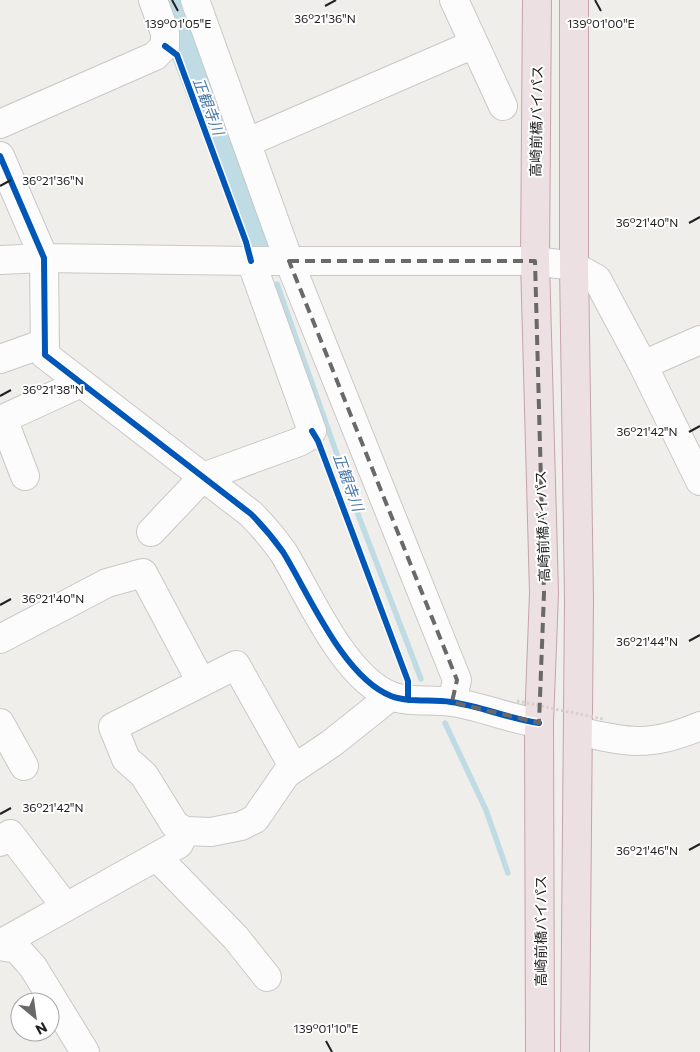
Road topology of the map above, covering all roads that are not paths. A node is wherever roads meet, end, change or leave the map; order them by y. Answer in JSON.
{"nodes":[{"id":1,"x":153,"y":0,"type":"edge"},
{"id":2,"x":195,"y":0,"type":"edge"},
{"id":3,"x":454,"y":0,"type":"edge"},
{"id":4,"x":537,"y":0,"type":"edge"},
{"id":5,"x":574,"y":0,"type":"edge"},
{"id":6,"x":474,"y":44,"type":"junction"},
{"id":7,"x":503,"y":106,"type":"dead end"},
{"id":8,"x":0,"y":124,"type":"edge"},
{"id":9,"x":248,"y":142,"type":"junction"},
{"id":10,"x":0,"y":156,"type":"edge"},
{"id":11,"x":44,"y":258,"type":"junction"},
{"id":12,"x":0,"y":260,"type":"edge"},
{"id":13,"x":535,"y":261,"type":"junction"},
{"id":14,"x":251,"y":262,"type":"junction"},
{"id":15,"x":289,"y":262,"type":"junction"},
{"id":16,"x":574,"y":266,"type":"junction"},
{"id":17,"x":700,"y":340,"type":"edge"},
{"id":18,"x":45,"y":343,"type":"junction"},
{"id":19,"x":0,"y":359,"type":"edge"},
{"id":20,"x":643,"y":364,"type":"junction"},
{"id":21,"x":81,"y":383,"type":"junction"},
{"id":22,"x":25,"y":476,"type":"dead end"},
{"id":23,"x":203,"y":477,"type":"junction"},
{"id":24,"x":700,"y":481,"type":"edge"},
{"id":25,"x":151,"y":532,"type":"dead end"},
{"id":26,"x":0,"y":638,"type":"edge"},
{"id":27,"x":201,"y":682,"type":"junction"},
{"id":28,"x":391,"y":696,"type":"junction"},
{"id":29,"x":452,"y":702,"type":"junction"},
{"id":30,"x":0,"y":723,"type":"edge"},
{"id":31,"x":539,"y":723,"type":"junction"},
{"id":32,"x":700,"y":726,"type":"edge"},
{"id":33,"x":578,"y":730,"type":"junction"},
{"id":34,"x":24,"y":766,"type":"dead end"},
{"id":35,"x":294,"y":768,"type":"junction"},
{"id":36,"x":185,"y":831,"type":"junction"},
{"id":37,"x":0,"y":842,"type":"edge"},
{"id":38,"x":156,"y":856,"type":"junction"},
{"id":39,"x":65,"y":906,"type":"junction"},
{"id":40,"x":0,"y":945,"type":"edge"},
{"id":41,"x":267,"y":977,"type":"dead end"},
{"id":42,"x":85,"y":1052,"type":"edge"},
{"id":43,"x":540,"y":1052,"type":"edge"},
{"id":44,"x":575,"y":1052,"type":"edge"}],
"edges":[{"from":1,"to":8,"type":"street"},
{"from":2,"to":9,"type":"street"},
{"from":3,"to":6,"type":"street"},
{"from":4,"to":13,"type":"highway","name":"高崎前橋バイパス"},
{"from":5,"to":16,"type":"highway"},
{"from":6,"to":7,"type":"street"},
{"from":6,"to":9,"type":"street"},
{"from":9,"to":15,"type":"street"},
{"from":10,"to":11,"type":"street"},
{"from":11,"to":12,"type":"street"},
{"from":11,"to":14,"type":"street"},
{"from":11,"to":18,"type":"street"},
{"from":13,"to":15,"type":"street"},
{"from":13,"to":16,"type":"street"},
{"from":13,"to":31,"type":"highway","name":"高崎前橋バイパス"},
{"from":14,"to":15,"type":"street"},
{"from":14,"to":23,"type":"street"},
{"from":15,"to":29,"type":"street"},
{"from":16,"to":20,"type":"street"},
{"from":16,"to":33,"type":"highway"},
{"from":17,"to":20,"type":"street"},
{"from":18,"to":19,"type":"street"},
{"from":18,"to":21,"type":"street"},
{"from":20,"to":24,"type":"street"},
{"from":21,"to":22,"type":"street"},
{"from":21,"to":23,"type":"street"},
{"from":23,"to":25,"type":"street"},
{"from":23,"to":28,"type":"street"},
{"from":26,"to":27,"type":"street"},
{"from":27,"to":35,"type":"street"},
{"from":27,"to":36,"type":"street"},
{"from":28,"to":29,"type":"street"},
{"from":28,"to":35,"type":"street"},
{"from":29,"to":31,"type":"street"},
{"from":30,"to":34,"type":"street"},
{"from":31,"to":43,"type":"highway","name":"高崎前橋バイパス"},
{"from":32,"to":33,"type":"street"},
{"from":33,"to":44,"type":"highway"},
{"from":35,"to":36,"type":"street"},
{"from":36,"to":38,"type":"street"},
{"from":37,"to":39,"type":"street"},
{"from":38,"to":39,"type":"street"},
{"from":38,"to":41,"type":"street"},
{"from":39,"to":40,"type":"street"},
{"from":40,"to":42,"type":"street"}]}
